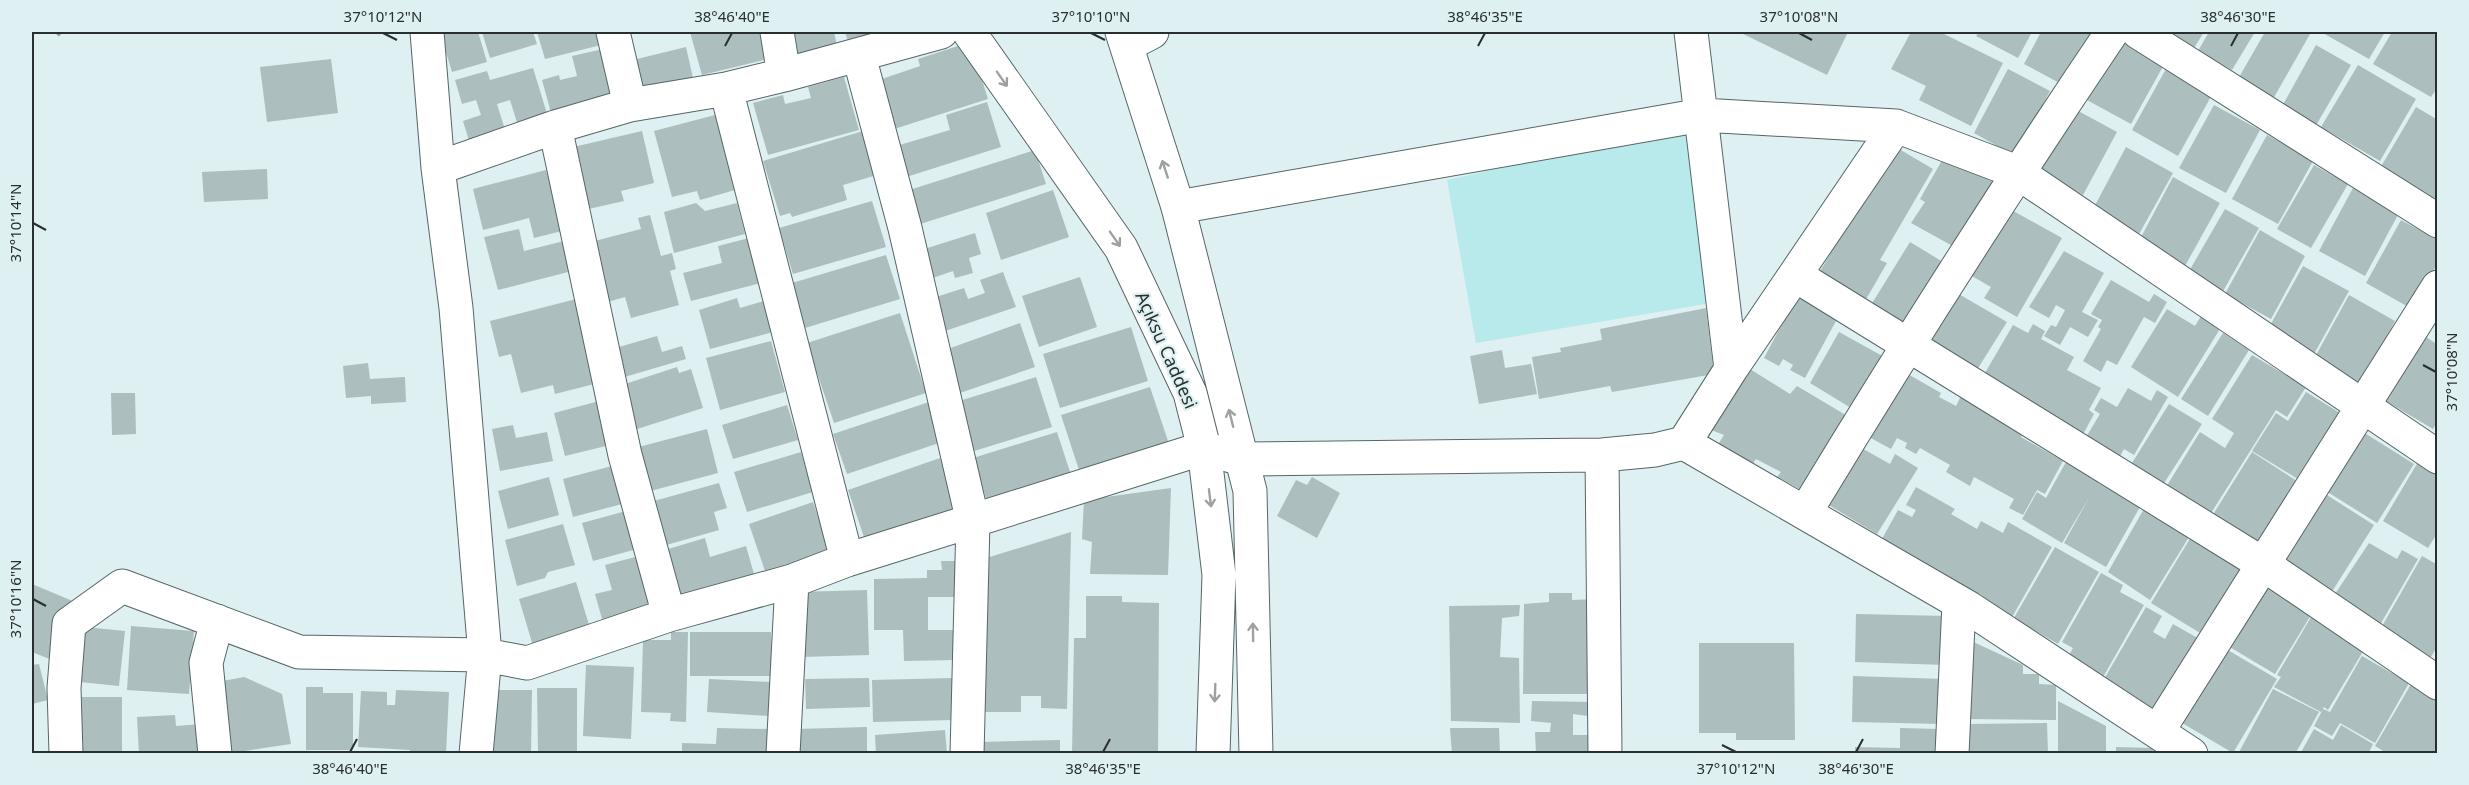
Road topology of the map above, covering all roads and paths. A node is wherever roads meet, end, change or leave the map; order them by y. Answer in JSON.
{"nodes":[{"id":1,"x":57,"y":32,"type":"edge"},
{"id":2,"x":427,"y":32,"type":"edge"},
{"id":3,"x":613,"y":32,"type":"edge"},
{"id":4,"x":777,"y":32,"type":"edge"},
{"id":5,"x":941,"y":32,"type":"edge"},
{"id":6,"x":969,"y":32,"type":"edge"},
{"id":7,"x":1691,"y":32,"type":"edge"},
{"id":8,"x":2112,"y":32,"type":"edge"},
{"id":9,"x":2138,"y":32,"type":"edge"},
{"id":10,"x":1134,"y":36,"type":"edge"},
{"id":11,"x":62,"y":37,"type":"dead end"},
{"id":12,"x":859,"y":56,"type":"junction"},
{"id":13,"x":784,"y":75,"type":"junction"},
{"id":14,"x":726,"y":89,"type":"junction"},
{"id":15,"x":630,"y":105,"type":"junction"},
{"id":16,"x":1701,"y":115,"type":"junction"},
{"id":17,"x":1896,"y":126,"type":"junction"},
{"id":18,"x":555,"y":127,"type":"junction"},
{"id":19,"x":438,"y":168,"type":"junction"},
{"id":20,"x":2017,"y":172,"type":"junction"},
{"id":21,"x":1178,"y":207,"type":"junction"},
{"id":22,"x":2438,"y":220,"type":"edge"},
{"id":23,"x":1795,"y":275,"type":"junction"},
{"id":24,"x":2438,"y":287,"type":"edge"},
{"id":25,"x":1906,"y":345,"type":"junction"},
{"id":26,"x":1731,"y":369,"type":"junction"},
{"id":27,"x":2362,"y":408,"type":"junction"},
{"id":28,"x":1684,"y":443,"type":"junction"},
{"id":29,"x":1204,"y":448,"type":"junction"},
{"id":30,"x":1602,"y":455,"type":"junction"},
{"id":31,"x":2438,"y":457,"type":"edge"},
{"id":32,"x":1241,"y":459,"type":"junction"},
{"id":33,"x":1806,"y":511,"type":"junction"},
{"id":34,"x":973,"y":522,"type":"junction"},
{"id":35,"x":846,"y":560,"type":"junction"},
{"id":36,"x":2263,"y":564,"type":"junction"},
{"id":37,"x":792,"y":581,"type":"junction"},
{"id":38,"x":1959,"y":603,"type":"junction"},
{"id":39,"x":669,"y":615,"type":"junction"},
{"id":40,"x":217,"y":621,"type":"junction"},
{"id":41,"x":485,"y":654,"type":"junction"},
{"id":42,"x":2438,"y":682,"type":"edge"},
{"id":43,"x":2158,"y":731,"type":"junction"},
{"id":44,"x":66,"y":753,"type":"edge"},
{"id":45,"x":215,"y":753,"type":"edge"},
{"id":46,"x":476,"y":753,"type":"edge"},
{"id":47,"x":783,"y":753,"type":"edge"},
{"id":48,"x":967,"y":753,"type":"edge"},
{"id":49,"x":1213,"y":753,"type":"edge"},
{"id":50,"x":1256,"y":753,"type":"edge"},
{"id":51,"x":1605,"y":753,"type":"edge"},
{"id":52,"x":1952,"y":753,"type":"edge"},
{"id":53,"x":2191,"y":753,"type":"edge"}],
"edges":[{"from":1,"to":11,"type":"path"},
{"from":2,"to":19,"type":"street"},
{"from":3,"to":15,"type":"street"},
{"from":4,"to":13,"type":"street"},
{"from":5,"to":12,"type":"street"},
{"from":6,"to":29,"type":"street","name":"Açıksu Caddesi","one_way":true},
{"from":7,"to":16,"type":"street"},
{"from":8,"to":20,"type":"street"},
{"from":9,"to":22,"type":"street"},
{"from":21,"to":10,"type":"street","name":"Açıksu Caddesi","one_way":true},
{"from":12,"to":13,"type":"street"},
{"from":12,"to":34,"type":"street"},
{"from":13,"to":14,"type":"street"},
{"from":14,"to":15,"type":"street"},
{"from":14,"to":35,"type":"street"},
{"from":15,"to":18,"type":"street"},
{"from":16,"to":17,"type":"street"},
{"from":16,"to":21,"type":"street"},
{"from":16,"to":26,"type":"street"},
{"from":17,"to":20,"type":"street"},
{"from":17,"to":23,"type":"street"},
{"from":18,"to":19,"type":"street"},
{"from":18,"to":39,"type":"street"},
{"from":19,"to":41,"type":"street"},
{"from":20,"to":25,"type":"street"},
{"from":20,"to":27,"type":"street"},
{"from":32,"to":21,"type":"street","name":"Açıksu Caddesi","one_way":true},
{"from":23,"to":25,"type":"street"},
{"from":23,"to":26,"type":"street"},
{"from":24,"to":27,"type":"street"},
{"from":25,"to":33,"type":"street"},
{"from":25,"to":36,"type":"street"},
{"from":26,"to":28,"type":"street"},
{"from":27,"to":31,"type":"street"},
{"from":27,"to":36,"type":"street"},
{"from":28,"to":30,"type":"street"},
{"from":28,"to":33,"type":"street"},
{"from":29,"to":32,"type":"street"},
{"from":29,"to":34,"type":"street"},
{"from":29,"to":49,"type":"street","name":"Açıksu Caddesi","one_way":true},
{"from":30,"to":32,"type":"street"},
{"from":30,"to":51,"type":"street"},
{"from":50,"to":32,"type":"street","name":"Açıksu Caddesi","one_way":true},
{"from":33,"to":38,"type":"street"},
{"from":34,"to":35,"type":"street"},
{"from":34,"to":48,"type":"street"},
{"from":35,"to":37,"type":"street"},
{"from":36,"to":42,"type":"street"},
{"from":36,"to":43,"type":"street"},
{"from":37,"to":39,"type":"street"},
{"from":37,"to":47,"type":"street"},
{"from":38,"to":43,"type":"street"},
{"from":38,"to":52,"type":"street"},
{"from":39,"to":41,"type":"street"},
{"from":40,"to":41,"type":"street"},
{"from":40,"to":44,"type":"street"},
{"from":40,"to":45,"type":"street"},
{"from":41,"to":46,"type":"street"},
{"from":43,"to":53,"type":"street"}]}
